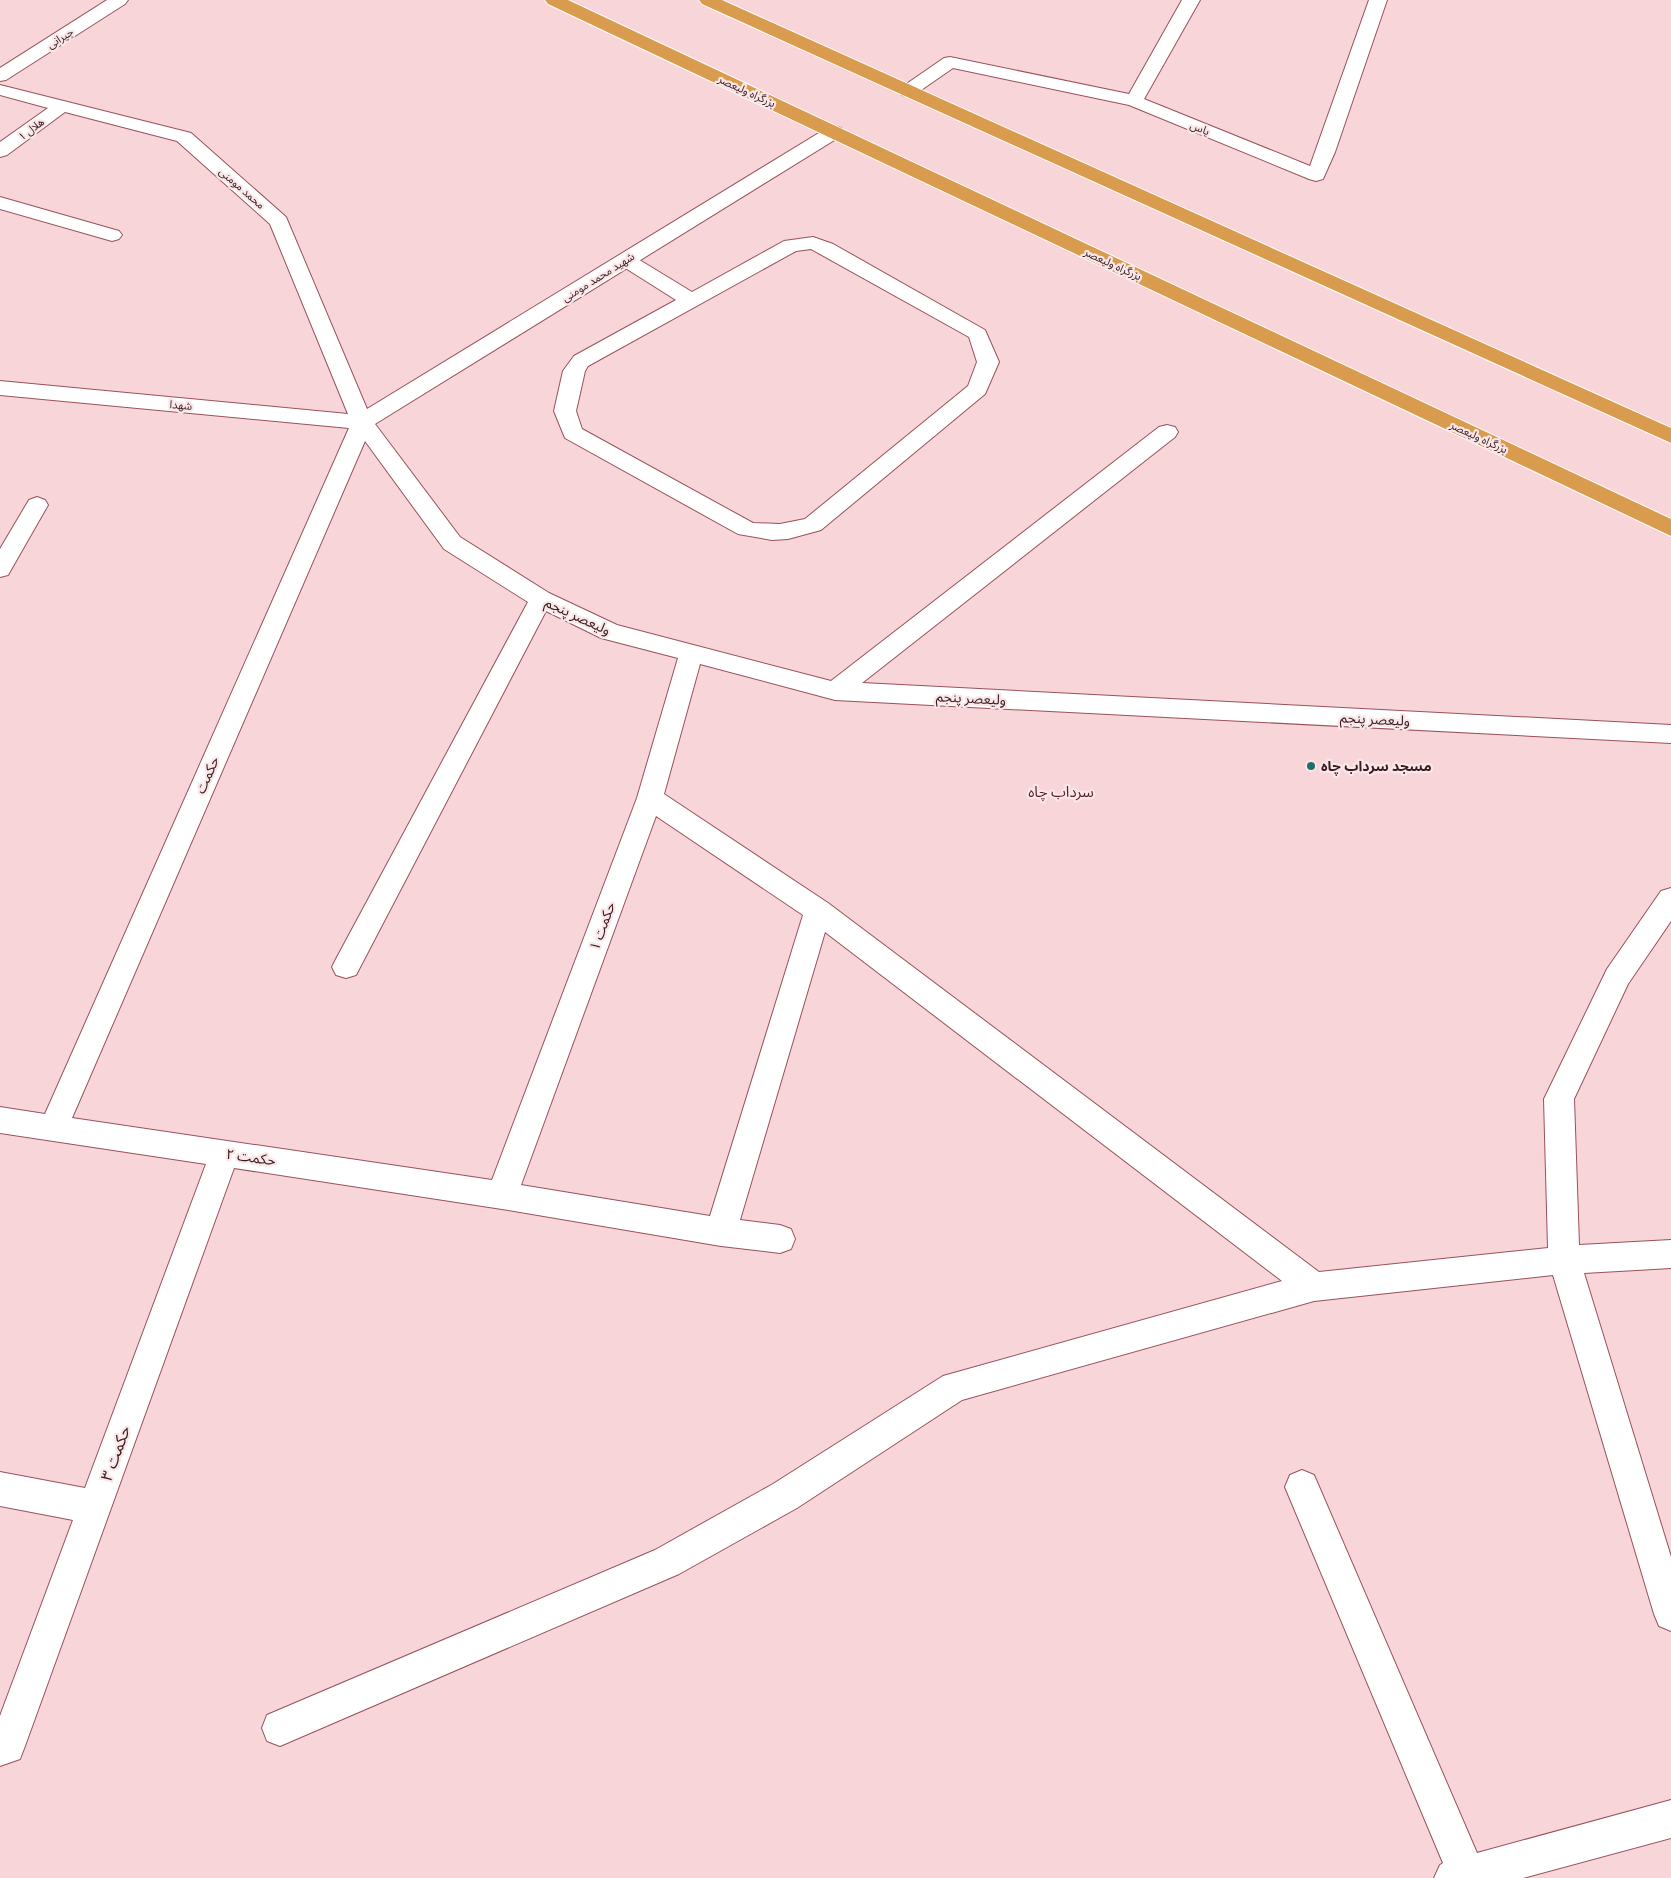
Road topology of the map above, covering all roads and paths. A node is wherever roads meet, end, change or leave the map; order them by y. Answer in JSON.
{"nodes":[{"id":1,"x":118,"y":0,"type":"edge"},
{"id":2,"x":556,"y":0,"type":"edge"},
{"id":3,"x":708,"y":0,"type":"edge"},
{"id":4,"x":1191,"y":0,"type":"edge"},
{"id":5,"x":1378,"y":0,"type":"edge"},
{"id":6,"x":0,"y":76,"type":"edge"},
{"id":7,"x":0,"y":90,"type":"edge"},
{"id":8,"x":908,"y":90,"type":"junction"},
{"id":9,"x":1134,"y":101,"type":"junction"},
{"id":10,"x":62,"y":106,"type":"junction"},
{"id":11,"x":834,"y":132,"type":"junction"},
{"id":12,"x":0,"y":152,"type":"edge"},
{"id":13,"x":0,"y":203,"type":"edge"},
{"id":14,"x":112,"y":235,"type":"dead end"},
{"id":15,"x":626,"y":260,"type":"junction"},
{"id":16,"x":691,"y":300,"type":"junction"},
{"id":17,"x":0,"y":388,"type":"edge"},
{"id":18,"x":362,"y":422,"type":"junction"},
{"id":19,"x":1167,"y":432,"type":"dead end"},
{"id":20,"x":1671,"y":436,"type":"edge"},
{"id":21,"x":37,"y":505,"type":"dead end"},
{"id":22,"x":1671,"y":528,"type":"edge"},
{"id":23,"x":0,"y":569,"type":"edge"},
{"id":24,"x":541,"y":599,"type":"junction"},
{"id":25,"x":691,"y":654,"type":"junction"},
{"id":26,"x":835,"y":691,"type":"junction"},
{"id":27,"x":1671,"y":734,"type":"edge"},
{"id":28,"x":650,"y":798,"type":"junction"},
{"id":29,"x":1671,"y":900,"type":"edge"},
{"id":30,"x":818,"y":911,"type":"junction"},
{"id":31,"x":346,"y":967,"type":"dead end"},
{"id":32,"x":0,"y":1120,"type":"edge"},
{"id":33,"x":53,"y":1128,"type":"junction"},
{"id":34,"x":225,"y":1153,"type":"junction"},
{"id":35,"x":502,"y":1195,"type":"junction"},
{"id":36,"x":722,"y":1232,"type":"junction"},
{"id":37,"x":780,"y":1239,"type":"dead end"},
{"id":38,"x":1671,"y":1254,"type":"edge"},
{"id":39,"x":1564,"y":1260,"type":"junction"},
{"id":40,"x":1314,"y":1287,"type":"junction"},
{"id":41,"x":1302,"y":1487,"type":"dead end"},
{"id":42,"x":0,"y":1490,"type":"edge"},
{"id":43,"x":96,"y":1507,"type":"junction"},
{"id":44,"x":1671,"y":1614,"type":"edge"},
{"id":45,"x":280,"y":1728,"type":"dead end"},
{"id":46,"x":0,"y":1748,"type":"edge"},
{"id":47,"x":1671,"y":1819,"type":"edge"},
{"id":48,"x":1460,"y":1876,"type":"edge"}],
"edges":[{"from":1,"to":6,"type":"street","name":"جیرانی"},
{"from":2,"to":11,"type":"highway","name":"بزرگراه ولیعصر"},
{"from":3,"to":8,"type":"highway"},
{"from":4,"to":9,"type":"street"},
{"from":5,"to":9,"type":"street","name":"یاس"},
{"from":7,"to":10,"type":"street","name":"محمد مومنی"},
{"from":8,"to":9,"type":"street","name":"یاس"},
{"from":8,"to":20,"type":"highway"},
{"from":10,"to":12,"type":"street","name":"هلال ۱"},
{"from":10,"to":18,"type":"street","name":"محمد مومنی"},
{"from":11,"to":15,"type":"street","name":"شهید محمد مومنی"},
{"from":11,"to":22,"type":"highway","name":"بزرگراه ولیعصر"},
{"from":13,"to":14,"type":"street"},
{"from":15,"to":16,"type":"street"},
{"from":15,"to":18,"type":"street","name":"شهید محمد مومنی"},
{"from":16,"to":16,"type":"street"},
{"from":17,"to":18,"type":"street","name":"شهدا"},
{"from":18,"to":24,"type":"street","name":"ولیعصر پنجم"},
{"from":18,"to":33,"type":"street","name":"حکمت"},
{"from":19,"to":26,"type":"street"},
{"from":21,"to":23,"type":"street"},
{"from":24,"to":25,"type":"street","name":"ولیعصر پنجم"},
{"from":24,"to":31,"type":"street"},
{"from":25,"to":26,"type":"street","name":"ولیعصر پنجم"},
{"from":25,"to":28,"type":"street","name":"حکمت ۱"},
{"from":26,"to":27,"type":"street","name":"ولیعصر پنجم"},
{"from":28,"to":30,"type":"street"},
{"from":28,"to":35,"type":"street","name":"حکمت ۱"},
{"from":29,"to":39,"type":"street"},
{"from":30,"to":36,"type":"street"},
{"from":30,"to":40,"type":"street"},
{"from":32,"to":33,"type":"street","name":"حکمت ۲"},
{"from":33,"to":34,"type":"street","name":"حکمت ۲"},
{"from":34,"to":35,"type":"street","name":"حکمت ۲"},
{"from":34,"to":43,"type":"street","name":"حکمت ۳"},
{"from":35,"to":36,"type":"street","name":"حکمت ۲"},
{"from":36,"to":37,"type":"street","name":"حکمت ۲"},
{"from":38,"to":39,"type":"street"},
{"from":39,"to":40,"type":"street"},
{"from":39,"to":44,"type":"street"},
{"from":40,"to":45,"type":"street"},
{"from":41,"to":48,"type":"street"},
{"from":42,"to":43,"type":"street"},
{"from":43,"to":46,"type":"street","name":"حکمت ۳"},
{"from":47,"to":48,"type":"street"}]}
